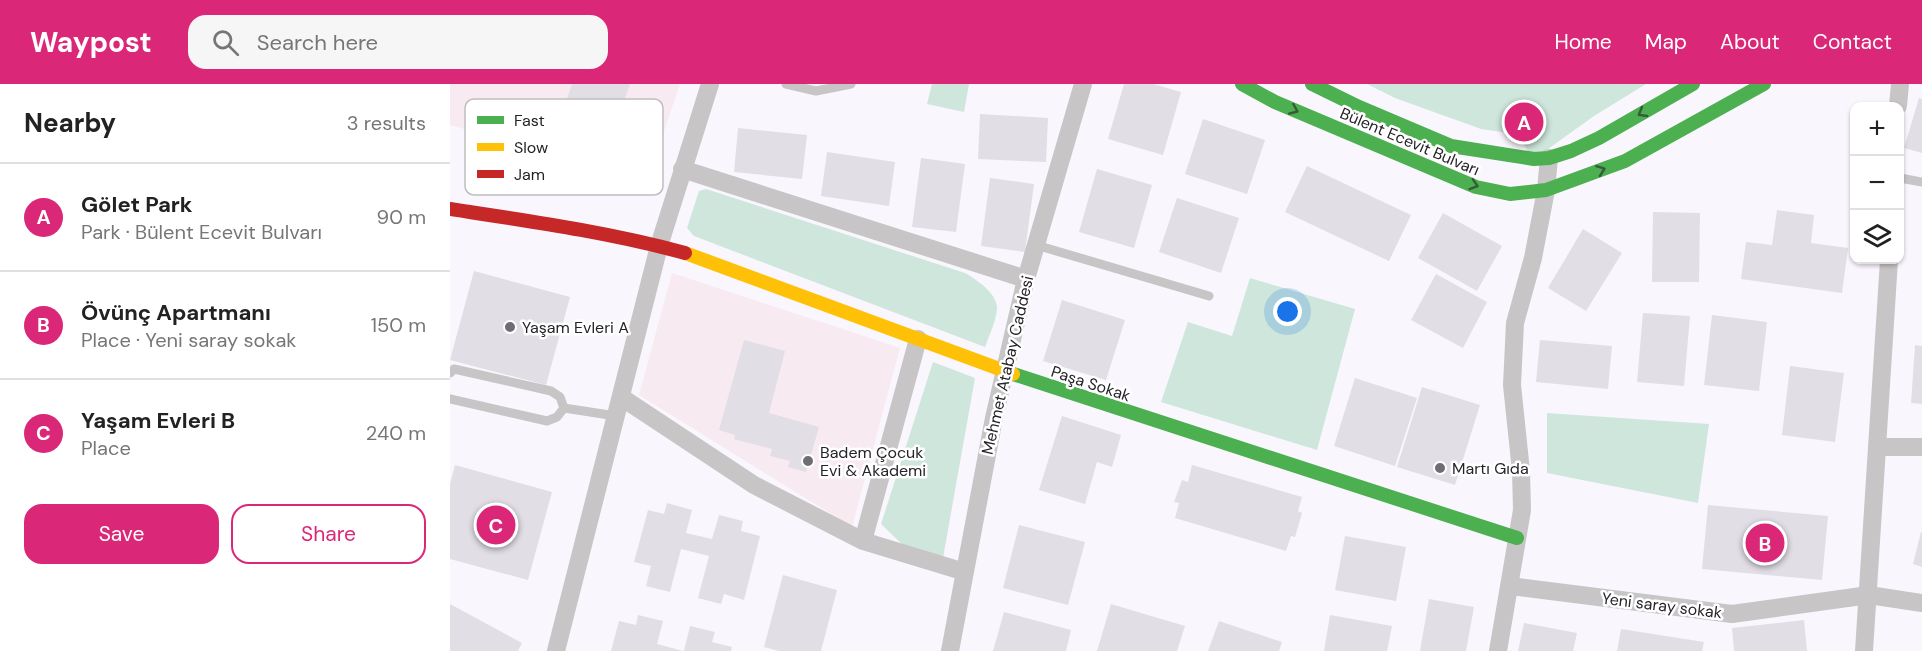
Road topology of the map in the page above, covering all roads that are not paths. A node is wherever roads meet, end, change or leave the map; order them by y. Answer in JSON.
{"nodes":[{"id":1,"x":710,"y":84,"type":"edge"},
{"id":2,"x":786,"y":84,"type":"edge"},
{"id":3,"x":851,"y":84,"type":"edge"},
{"id":4,"x":1083,"y":84,"type":"edge"},
{"id":5,"x":1242,"y":84,"type":"edge"},
{"id":6,"x":1312,"y":84,"type":"edge"},
{"id":7,"x":1693,"y":84,"type":"edge"},
{"id":8,"x":1764,"y":84,"type":"edge"},
{"id":9,"x":1900,"y":84,"type":"edge"},
{"id":10,"x":1898,"y":102,"type":"edge"},
{"id":11,"x":1549,"y":158,"type":"junction"},
{"id":12,"x":682,"y":169,"type":"junction"},
{"id":13,"x":1904,"y":179,"type":"edge"},
{"id":14,"x":1922,"y":182,"type":"edge"},
{"id":15,"x":1546,"y":190,"type":"junction"},
{"id":16,"x":450,"y":209,"type":"edge"},
{"id":17,"x":1036,"y":245,"type":"junction"},
{"id":18,"x":659,"y":246,"type":"junction"},
{"id":19,"x":1889,"y":264,"type":"edge"},
{"id":20,"x":1026,"y":279,"type":"junction"},
{"id":21,"x":1209,"y":296,"type":"dead end"},
{"id":22,"x":918,"y":339,"type":"junction"},
{"id":23,"x":1006,"y":372,"type":"junction"},
{"id":24,"x":450,"y":373,"type":"edge"},
{"id":25,"x":621,"y":398,"type":"junction"},
{"id":26,"x":450,"y":399,"type":"edge"},
{"id":27,"x":564,"y":408,"type":"junction"},
{"id":28,"x":616,"y":416,"type":"junction"},
{"id":29,"x":1878,"y":447,"type":"junction"},
{"id":30,"x":1922,"y":447,"type":"edge"},
{"id":31,"x":1517,"y":538,"type":"junction"},
{"id":32,"x":863,"y":541,"type":"junction"},
{"id":33,"x":965,"y":572,"type":"junction"},
{"id":34,"x":1510,"y":586,"type":"junction"},
{"id":35,"x":1869,"y":596,"type":"junction"},
{"id":36,"x":1922,"y":603,"type":"edge"},
{"id":37,"x":556,"y":651,"type":"edge"},
{"id":38,"x":950,"y":651,"type":"edge"},
{"id":39,"x":1498,"y":651,"type":"edge"},
{"id":40,"x":1864,"y":651,"type":"edge"}],
"edges":[{"from":1,"to":12,"type":"street"},
{"from":2,"to":3,"type":"lane"},
{"from":4,"to":17,"type":"street","name":"Mehmet Atabay Caddesi"},
{"from":5,"to":15,"type":"street","name":"Bülent Ecevit Bulvarı","one_way":true},
{"from":6,"to":11,"type":"street","name":"Bülent Ecevit Bulvarı"},
{"from":7,"to":11,"type":"street","name":"Bülent Ecevit Bulvarı","one_way":true},
{"from":15,"to":8,"type":"street","name":"Bülent Ecevit Bulvarı","one_way":true},
{"from":9,"to":10,"type":"street"},
{"from":11,"to":15,"type":"street"},
{"from":12,"to":18,"type":"street"},
{"from":12,"to":20,"type":"street"},
{"from":13,"to":14,"type":"lane"},
{"from":15,"to":31,"type":"street"},
{"from":16,"to":18,"type":"street","name":"Paşa Sokak"},
{"from":17,"to":20,"type":"street","name":"Mehmet Atabay Caddesi"},
{"from":17,"to":21,"type":"lane"},
{"from":18,"to":22,"type":"street","name":"Paşa Sokak"},
{"from":18,"to":25,"type":"street"},
{"from":19,"to":29,"type":"street"},
{"from":20,"to":23,"type":"street","name":"Mehmet Atabay Caddesi"},
{"from":22,"to":23,"type":"street","name":"Paşa Sokak"},
{"from":22,"to":32,"type":"street"},
{"from":23,"to":31,"type":"street","name":"Paşa Sokak"},
{"from":23,"to":33,"type":"street","name":"Mehmet Atabay Caddesi"},
{"from":24,"to":27,"type":"lane"},
{"from":25,"to":28,"type":"street"},
{"from":25,"to":32,"type":"street"},
{"from":26,"to":27,"type":"lane"},
{"from":27,"to":28,"type":"lane"},
{"from":28,"to":37,"type":"street"},
{"from":29,"to":30,"type":"street"},
{"from":29,"to":35,"type":"street"},
{"from":31,"to":34,"type":"street"},
{"from":32,"to":33,"type":"street"},
{"from":33,"to":38,"type":"street","name":"Mehmet Atabay Caddesi"},
{"from":34,"to":35,"type":"street","name":"Yeni saray sokak"},
{"from":34,"to":39,"type":"street"},
{"from":35,"to":36,"type":"street","name":"Yeni saray sokak"},
{"from":35,"to":40,"type":"street"}]}
